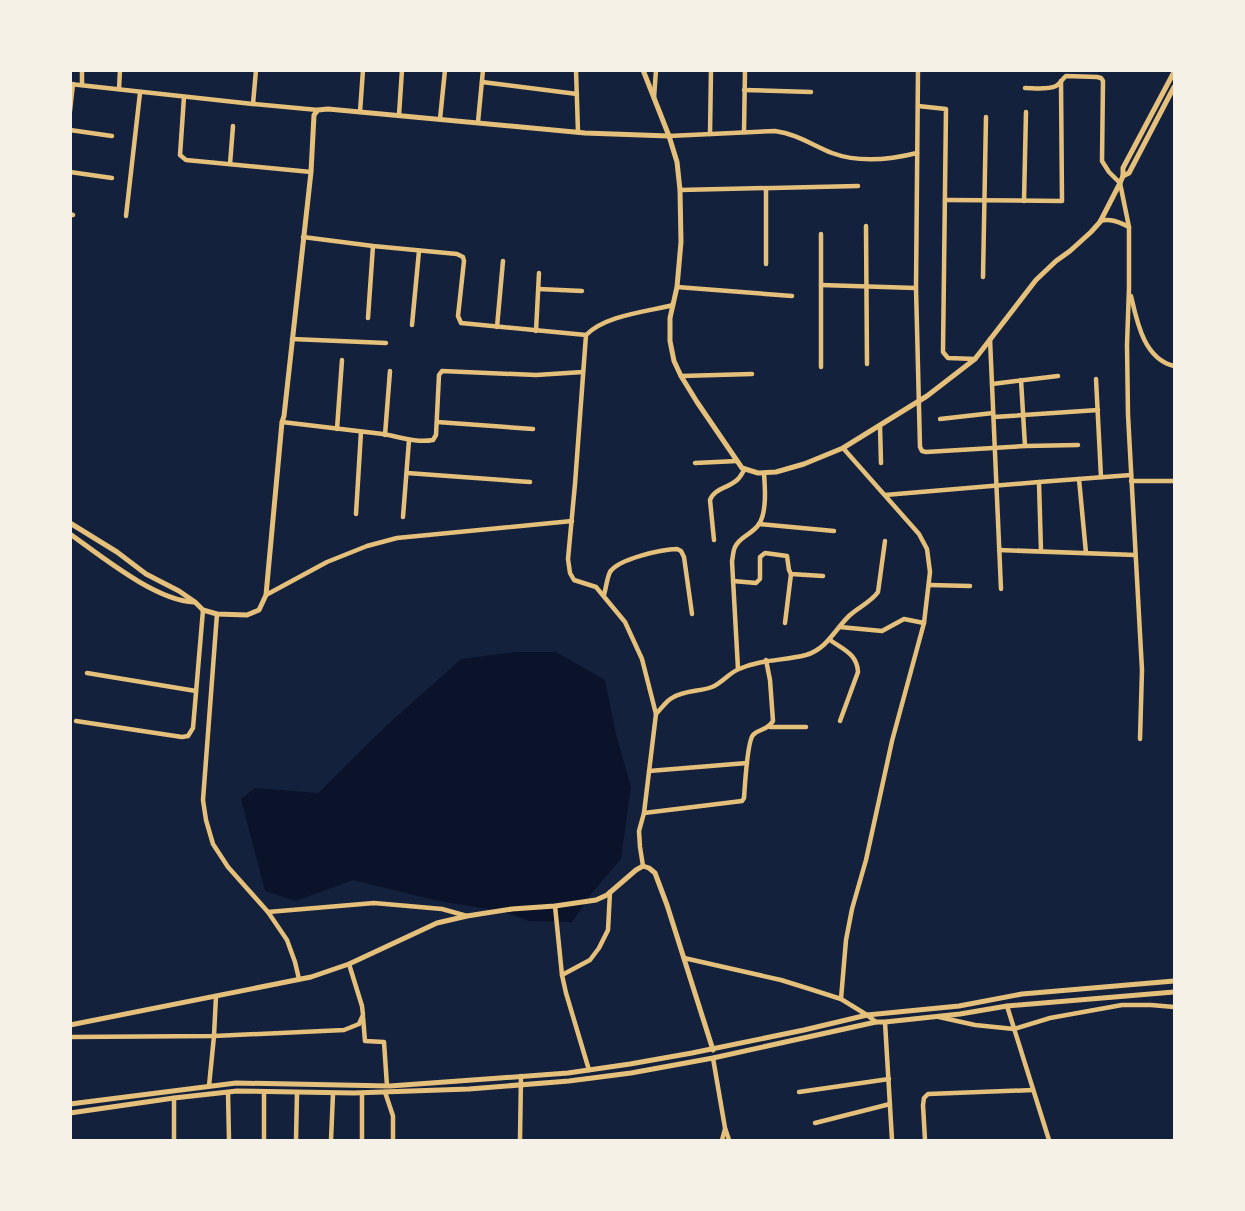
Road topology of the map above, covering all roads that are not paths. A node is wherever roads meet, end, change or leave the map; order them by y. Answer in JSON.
{"nodes":[{"id":1,"x":82,"y":70,"type":"edge"},
{"id":2,"x":120,"y":70,"type":"edge"},
{"id":3,"x":256,"y":70,"type":"edge"},
{"id":4,"x":363,"y":70,"type":"edge"},
{"id":5,"x":402,"y":70,"type":"edge"},
{"id":6,"x":445,"y":70,"type":"edge"},
{"id":7,"x":483,"y":70,"type":"edge"},
{"id":8,"x":576,"y":70,"type":"edge"},
{"id":9,"x":643,"y":70,"type":"edge"},
{"id":10,"x":656,"y":70,"type":"edge"},
{"id":11,"x":711,"y":70,"type":"edge"},
{"id":12,"x":745,"y":70,"type":"edge"},
{"id":13,"x":918,"y":70,"type":"edge"},
{"id":14,"x":1174,"y":72,"type":"edge"},
{"id":15,"x":1061,"y":81,"type":"junction"},
{"id":16,"x":482,"y":82,"type":"junction"},
{"id":17,"x":72,"y":84,"type":"edge"},
{"id":18,"x":82,"y":85,"type":"junction"},
{"id":19,"x":1174,"y":87,"type":"edge"},
{"id":20,"x":1025,"y":88,"type":"dead end"},
{"id":21,"x":119,"y":89,"type":"junction"},
{"id":22,"x":744,"y":90,"type":"junction"},
{"id":23,"x":811,"y":92,"type":"dead end"},
{"id":24,"x":140,"y":93,"type":"junction"},
{"id":25,"x":577,"y":94,"type":"junction"},
{"id":26,"x":184,"y":97,"type":"junction"},
{"id":27,"x":654,"y":98,"type":"junction"},
{"id":28,"x":253,"y":104,"type":"junction"},
{"id":29,"x":918,"y":106,"type":"junction"},
{"id":30,"x":318,"y":110,"type":"junction"},
{"id":31,"x":70,"y":111,"type":"edge"},
{"id":32,"x":360,"y":112,"type":"junction"},
{"id":33,"x":1026,"y":112,"type":"dead end"},
{"id":34,"x":399,"y":115,"type":"junction"},
{"id":35,"x":986,"y":117,"type":"dead end"},
{"id":36,"x":440,"y":119,"type":"junction"},
{"id":37,"x":478,"y":122,"type":"junction"},
{"id":38,"x":232,"y":126,"type":"dead end"},
{"id":39,"x":70,"y":130,"type":"edge"},
{"id":40,"x":578,"y":132,"type":"junction"},
{"id":41,"x":744,"y":132,"type":"junction"},
{"id":42,"x":710,"y":134,"type":"junction"},
{"id":43,"x":112,"y":136,"type":"dead end"},
{"id":44,"x":669,"y":136,"type":"junction"},
{"id":45,"x":917,"y":153,"type":"junction"},
{"id":46,"x":230,"y":164,"type":"junction"},
{"id":47,"x":70,"y":172,"type":"edge"},
{"id":48,"x":311,"y":172,"type":"junction"},
{"id":49,"x":1123,"y":176,"type":"junction"},
{"id":50,"x":112,"y":178,"type":"dead end"},
{"id":51,"x":1120,"y":183,"type":"junction"},
{"id":52,"x":858,"y":186,"type":"dead end"},
{"id":53,"x":766,"y":188,"type":"junction"},
{"id":54,"x":680,"y":190,"type":"junction"},
{"id":55,"x":945,"y":200,"type":"junction"},
{"id":56,"x":984,"y":200,"type":"junction"},
{"id":57,"x":1024,"y":201,"type":"junction"},
{"id":58,"x":126,"y":216,"type":"dead end"},
{"id":59,"x":1100,"y":222,"type":"junction"},
{"id":60,"x":866,"y":226,"type":"dead end"},
{"id":61,"x":1129,"y":227,"type":"junction"},
{"id":62,"x":821,"y":234,"type":"dead end"},
{"id":63,"x":303,"y":237,"type":"junction"},
{"id":64,"x":373,"y":246,"type":"junction"},
{"id":65,"x":420,"y":251,"type":"junction"},
{"id":66,"x":503,"y":261,"type":"dead end"},
{"id":67,"x":766,"y":264,"type":"dead end"},
{"id":68,"x":539,"y":273,"type":"dead end"},
{"id":69,"x":983,"y":277,"type":"dead end"},
{"id":70,"x":821,"y":285,"type":"junction"},
{"id":71,"x":677,"y":287,"type":"junction"},
{"id":72,"x":866,"y":287,"type":"junction"},
{"id":73,"x":916,"y":288,"type":"junction"},
{"id":74,"x":1130,"y":288,"type":"junction"},
{"id":75,"x":538,"y":289,"type":"junction"},
{"id":76,"x":582,"y":291,"type":"dead end"},
{"id":77,"x":792,"y":296,"type":"dead end"},
{"id":78,"x":673,"y":305,"type":"junction"},
{"id":79,"x":368,"y":318,"type":"dead end"},
{"id":80,"x":412,"y":326,"type":"dead end"},
{"id":81,"x":497,"y":327,"type":"junction"},
{"id":82,"x":536,"y":331,"type":"junction"},
{"id":83,"x":586,"y":335,"type":"junction"},
{"id":84,"x":292,"y":339,"type":"junction"},
{"id":85,"x":990,"y":339,"type":"junction"},
{"id":86,"x":386,"y":343,"type":"dead end"},
{"id":87,"x":975,"y":359,"type":"junction"},
{"id":88,"x":342,"y":360,"type":"dead end"},
{"id":89,"x":867,"y":364,"type":"dead end"},
{"id":90,"x":1174,"y":366,"type":"edge"},
{"id":91,"x":821,"y":367,"type":"dead end"},
{"id":92,"x":390,"y":370,"type":"dead end"},
{"id":93,"x":583,"y":372,"type":"junction"},
{"id":94,"x":752,"y":374,"type":"dead end"},
{"id":95,"x":681,"y":376,"type":"junction"},
{"id":96,"x":1058,"y":376,"type":"dead end"},
{"id":97,"x":1096,"y":379,"type":"dead end"},
{"id":98,"x":1022,"y":380,"type":"junction"},
{"id":99,"x":992,"y":384,"type":"junction"},
{"id":100,"x":918,"y":402,"type":"junction"},
{"id":101,"x":1098,"y":410,"type":"junction"},
{"id":102,"x":994,"y":415,"type":"junction"},
{"id":103,"x":1023,"y":415,"type":"junction"},
{"id":104,"x":940,"y":419,"type":"dead end"},
{"id":105,"x":282,"y":422,"type":"junction"},
{"id":106,"x":436,"y":422,"type":"junction"},
{"id":107,"x":880,"y":426,"type":"junction"},
{"id":108,"x":337,"y":429,"type":"junction"},
{"id":109,"x":533,"y":429,"type":"dead end"},
{"id":110,"x":361,"y":432,"type":"junction"},
{"id":111,"x":385,"y":435,"type":"junction"},
{"id":112,"x":409,"y":440,"type":"junction"},
{"id":113,"x":1078,"y":445,"type":"dead end"},
{"id":114,"x":1025,"y":446,"type":"junction"},
{"id":115,"x":843,"y":448,"type":"junction"},
{"id":116,"x":995,"y":448,"type":"junction"},
{"id":117,"x":737,"y":461,"type":"junction"},
{"id":118,"x":695,"y":463,"type":"dead end"},
{"id":119,"x":881,"y":463,"type":"dead end"},
{"id":120,"x":745,"y":469,"type":"junction"},
{"id":121,"x":407,"y":473,"type":"junction"},
{"id":122,"x":764,"y":473,"type":"junction"},
{"id":123,"x":1101,"y":477,"type":"junction"},
{"id":124,"x":1131,"y":478,"type":"junction"},
{"id":125,"x":1079,"y":479,"type":"junction"},
{"id":126,"x":530,"y":482,"type":"dead end"},
{"id":127,"x":1039,"y":482,"type":"junction"},
{"id":128,"x":1174,"y":482,"type":"edge"},
{"id":129,"x":997,"y":485,"type":"junction"},
{"id":130,"x":885,"y":495,"type":"junction"},
{"id":131,"x":356,"y":514,"type":"dead end"},
{"id":132,"x":403,"y":517,"type":"dead end"},
{"id":133,"x":572,"y":521,"type":"junction"},
{"id":134,"x":70,"y":523,"type":"edge"},
{"id":135,"x":759,"y":524,"type":"junction"},
{"id":136,"x":834,"y":531,"type":"dead end"},
{"id":137,"x":70,"y":534,"type":"edge"},
{"id":138,"x":714,"y":540,"type":"dead end"},
{"id":139,"x":885,"y":541,"type":"dead end"},
{"id":140,"x":999,"y":550,"type":"junction"},
{"id":141,"x":1041,"y":551,"type":"junction"},
{"id":142,"x":1086,"y":553,"type":"junction"},
{"id":143,"x":1135,"y":555,"type":"junction"},
{"id":144,"x":791,"y":574,"type":"junction"},
{"id":145,"x":823,"y":576,"type":"dead end"},
{"id":146,"x":734,"y":581,"type":"junction"},
{"id":147,"x":929,"y":585,"type":"junction"},
{"id":148,"x":970,"y":586,"type":"dead end"},
{"id":149,"x":1001,"y":589,"type":"dead end"},
{"id":150,"x":266,"y":595,"type":"junction"},
{"id":151,"x":604,"y":596,"type":"junction"},
{"id":152,"x":195,"y":602,"type":"junction"},
{"id":153,"x":202,"y":610,"type":"junction"},
{"id":154,"x":218,"y":614,"type":"junction"},
{"id":155,"x":692,"y":614,"type":"dead end"},
{"id":156,"x":785,"y":623,"type":"dead end"},
{"id":157,"x":924,"y":623,"type":"junction"},
{"id":158,"x":840,"y":627,"type":"junction"},
{"id":159,"x":830,"y":640,"type":"junction"},
{"id":160,"x":766,"y":660,"type":"junction"},
{"id":161,"x":738,"y":669,"type":"junction"},
{"id":162,"x":87,"y":673,"type":"dead end"},
{"id":163,"x":196,"y":691,"type":"junction"},
{"id":164,"x":656,"y":714,"type":"junction"},
{"id":165,"x":76,"y":721,"type":"dead end"},
{"id":166,"x":840,"y":721,"type":"dead end"},
{"id":167,"x":770,"y":727,"type":"junction"},
{"id":168,"x":806,"y":727,"type":"dead end"},
{"id":169,"x":1140,"y":739,"type":"dead end"},
{"id":170,"x":747,"y":763,"type":"junction"},
{"id":171,"x":649,"y":771,"type":"junction"},
{"id":172,"x":644,"y":813,"type":"junction"},
{"id":173,"x":643,"y":866,"type":"junction"},
{"id":174,"x":610,"y":892,"type":"junction"},
{"id":175,"x":555,"y":906,"type":"junction"},
{"id":176,"x":268,"y":912,"type":"junction"},
{"id":177,"x":467,"y":916,"type":"junction"},
{"id":178,"x":684,"y":958,"type":"junction"},
{"id":179,"x":349,"y":964,"type":"junction"},
{"id":180,"x":562,"y":975,"type":"junction"},
{"id":181,"x":299,"y":979,"type":"junction"},
{"id":182,"x":1174,"y":981,"type":"edge"},
{"id":183,"x":1174,"y":992,"type":"edge"},
{"id":184,"x":216,"y":996,"type":"junction"},
{"id":185,"x":841,"y":999,"type":"junction"},
{"id":186,"x":1007,"y":1006,"type":"junction"},
{"id":187,"x":1174,"y":1007,"type":"edge"},
{"id":188,"x":363,"y":1015,"type":"junction"},
{"id":189,"x":867,"y":1015,"type":"junction"},
{"id":190,"x":936,"y":1017,"type":"junction"},
{"id":191,"x":876,"y":1022,"type":"junction"},
{"id":192,"x":885,"y":1023,"type":"junction"},
{"id":193,"x":70,"y":1025,"type":"edge"},
{"id":194,"x":1014,"y":1029,"type":"junction"},
{"id":195,"x":214,"y":1036,"type":"junction"},
{"id":196,"x":70,"y":1037,"type":"edge"},
{"id":197,"x":713,"y":1048,"type":"junction"},
{"id":198,"x":713,"y":1058,"type":"junction"},
{"id":199,"x":589,"y":1070,"type":"junction"},
{"id":200,"x":521,"y":1076,"type":"junction"},
{"id":201,"x":889,"y":1079,"type":"junction"},
{"id":202,"x":521,"y":1084,"type":"junction"},
{"id":203,"x":209,"y":1086,"type":"junction"},
{"id":204,"x":200,"y":1088,"type":"junction"},
{"id":205,"x":386,"y":1089,"type":"junction"},
{"id":206,"x":1033,"y":1089,"type":"junction"},
{"id":207,"x":228,"y":1092,"type":"junction"},
{"id":208,"x":264,"y":1092,"type":"junction"},
{"id":209,"x":800,"y":1092,"type":"dead end"},
{"id":210,"x":297,"y":1093,"type":"junction"},
{"id":211,"x":362,"y":1093,"type":"junction"},
{"id":212,"x":333,"y":1094,"type":"junction"},
{"id":213,"x":200,"y":1095,"type":"junction"},
{"id":214,"x":174,"y":1098,"type":"junction"},
{"id":215,"x":70,"y":1104,"type":"edge"},
{"id":216,"x":890,"y":1104,"type":"junction"},
{"id":217,"x":70,"y":1113,"type":"edge"},
{"id":218,"x":815,"y":1122,"type":"dead end"},
{"id":219,"x":725,"y":1128,"type":"junction"},
{"id":220,"x":174,"y":1140,"type":"edge"},
{"id":221,"x":229,"y":1140,"type":"edge"},
{"id":222,"x":264,"y":1140,"type":"edge"},
{"id":223,"x":296,"y":1140,"type":"edge"},
{"id":224,"x":330,"y":1140,"type":"edge"},
{"id":225,"x":362,"y":1140,"type":"edge"},
{"id":226,"x":393,"y":1140,"type":"edge"},
{"id":227,"x":520,"y":1140,"type":"edge"},
{"id":228,"x":722,"y":1140,"type":"edge"},
{"id":229,"x":729,"y":1140,"type":"edge"},
{"id":230,"x":892,"y":1140,"type":"edge"},
{"id":231,"x":925,"y":1140,"type":"edge"},
{"id":232,"x":1048,"y":1140,"type":"edge"}],
"edges":[{"from":1,"to":18,"type":"street"},
{"from":2,"to":21,"type":"street"},
{"from":3,"to":28,"type":"street"},
{"from":4,"to":32,"type":"street"},
{"from":5,"to":34,"type":"street"},
{"from":6,"to":36,"type":"street"},
{"from":7,"to":16,"type":"street"},
{"from":8,"to":25,"type":"street"},
{"from":9,"to":27,"type":"street"},
{"from":10,"to":27,"type":"street"},
{"from":11,"to":42,"type":"street"},
{"from":12,"to":22,"type":"street"},
{"from":13,"to":29,"type":"street"},
{"from":14,"to":49,"type":"street"},
{"from":15,"to":20,"type":"street"},
{"from":15,"to":51,"type":"street"},
{"from":15,"to":57,"type":"street"},
{"from":16,"to":25,"type":"street"},
{"from":16,"to":37,"type":"street"},
{"from":17,"to":18,"type":"street"},
{"from":17,"to":31,"type":"street"},
{"from":18,"to":21,"type":"street"},
{"from":19,"to":49,"type":"street"},
{"from":21,"to":24,"type":"street"},
{"from":22,"to":23,"type":"street"},
{"from":22,"to":41,"type":"street"},
{"from":24,"to":26,"type":"street"},
{"from":24,"to":58,"type":"street"},
{"from":25,"to":40,"type":"street"},
{"from":26,"to":28,"type":"street"},
{"from":26,"to":46,"type":"street"},
{"from":27,"to":44,"type":"street"},
{"from":28,"to":30,"type":"street"},
{"from":29,"to":45,"type":"street"},
{"from":29,"to":55,"type":"street"},
{"from":30,"to":32,"type":"street"},
{"from":30,"to":48,"type":"street"},
{"from":32,"to":34,"type":"street"},
{"from":33,"to":57,"type":"street"},
{"from":34,"to":36,"type":"street"},
{"from":35,"to":56,"type":"street"},
{"from":36,"to":37,"type":"street"},
{"from":37,"to":40,"type":"street"},
{"from":38,"to":46,"type":"street"},
{"from":39,"to":43,"type":"street"},
{"from":40,"to":44,"type":"street"},
{"from":41,"to":42,"type":"street"},
{"from":41,"to":45,"type":"street"},
{"from":42,"to":44,"type":"street"},
{"from":44,"to":54,"type":"street"},
{"from":45,"to":73,"type":"street"},
{"from":46,"to":48,"type":"street"},
{"from":47,"to":50,"type":"street"},
{"from":48,"to":63,"type":"street"},
{"from":49,"to":51,"type":"street"},
{"from":51,"to":59,"type":"street"},
{"from":51,"to":61,"type":"street"},
{"from":52,"to":53,"type":"street"},
{"from":53,"to":54,"type":"street"},
{"from":53,"to":67,"type":"street"},
{"from":54,"to":71,"type":"street"},
{"from":55,"to":56,"type":"street"},
{"from":55,"to":87,"type":"street"},
{"from":56,"to":57,"type":"street"},
{"from":56,"to":69,"type":"street"},
{"from":59,"to":61,"type":"street"},
{"from":59,"to":85,"type":"street"},
{"from":60,"to":72,"type":"street"},
{"from":61,"to":74,"type":"street"},
{"from":62,"to":70,"type":"street"},
{"from":63,"to":64,"type":"street"},
{"from":63,"to":84,"type":"street"},
{"from":64,"to":65,"type":"street"},
{"from":64,"to":79,"type":"street"},
{"from":65,"to":80,"type":"street"},
{"from":65,"to":81,"type":"street"},
{"from":66,"to":81,"type":"street"},
{"from":68,"to":75,"type":"street"},
{"from":70,"to":72,"type":"street"},
{"from":70,"to":91,"type":"street"},
{"from":71,"to":77,"type":"street"},
{"from":71,"to":78,"type":"street"},
{"from":72,"to":73,"type":"street"},
{"from":72,"to":89,"type":"street"},
{"from":73,"to":100,"type":"street"},
{"from":74,"to":90,"type":"street"},
{"from":74,"to":124,"type":"street"},
{"from":75,"to":76,"type":"street"},
{"from":75,"to":82,"type":"street"},
{"from":78,"to":83,"type":"street"},
{"from":78,"to":95,"type":"street"},
{"from":81,"to":82,"type":"street"},
{"from":82,"to":83,"type":"street"},
{"from":83,"to":93,"type":"street"},
{"from":84,"to":86,"type":"street"},
{"from":84,"to":105,"type":"street"},
{"from":85,"to":87,"type":"street"},
{"from":85,"to":99,"type":"street"},
{"from":87,"to":100,"type":"street"},
{"from":88,"to":108,"type":"street"},
{"from":92,"to":111,"type":"street"},
{"from":93,"to":106,"type":"street"},
{"from":93,"to":133,"type":"street"},
{"from":94,"to":95,"type":"street"},
{"from":95,"to":117,"type":"street"},
{"from":96,"to":98,"type":"street"},
{"from":97,"to":101,"type":"street"},
{"from":98,"to":99,"type":"street"},
{"from":98,"to":103,"type":"street"},
{"from":99,"to":102,"type":"street"},
{"from":100,"to":107,"type":"street"},
{"from":100,"to":116,"type":"street"},
{"from":101,"to":103,"type":"street"},
{"from":101,"to":123,"type":"street"},
{"from":102,"to":103,"type":"street"},
{"from":102,"to":104,"type":"street"},
{"from":102,"to":116,"type":"street"},
{"from":103,"to":114,"type":"street"},
{"from":105,"to":108,"type":"street"},
{"from":105,"to":150,"type":"street"},
{"from":106,"to":109,"type":"street"},
{"from":106,"to":112,"type":"street"},
{"from":107,"to":115,"type":"street"},
{"from":107,"to":119,"type":"street"},
{"from":108,"to":110,"type":"street"},
{"from":110,"to":111,"type":"street"},
{"from":110,"to":131,"type":"street"},
{"from":111,"to":112,"type":"street"},
{"from":112,"to":121,"type":"street"},
{"from":113,"to":114,"type":"street"},
{"from":114,"to":116,"type":"street"},
{"from":115,"to":122,"type":"street"},
{"from":115,"to":130,"type":"street"},
{"from":116,"to":129,"type":"street"},
{"from":117,"to":118,"type":"street"},
{"from":117,"to":120,"type":"street"},
{"from":120,"to":122,"type":"street"},
{"from":120,"to":138,"type":"street"},
{"from":121,"to":126,"type":"street"},
{"from":121,"to":132,"type":"street"},
{"from":122,"to":135,"type":"street"},
{"from":123,"to":124,"type":"street"},
{"from":123,"to":125,"type":"street"},
{"from":124,"to":128,"type":"street"},
{"from":124,"to":143,"type":"street"},
{"from":125,"to":127,"type":"street"},
{"from":125,"to":142,"type":"street"},
{"from":127,"to":129,"type":"street"},
{"from":127,"to":141,"type":"street"},
{"from":129,"to":130,"type":"street"},
{"from":129,"to":140,"type":"street"},
{"from":130,"to":147,"type":"street"},
{"from":133,"to":150,"type":"street"},
{"from":133,"to":151,"type":"street"},
{"from":134,"to":152,"type":"street"},
{"from":135,"to":136,"type":"street"},
{"from":135,"to":146,"type":"street"},
{"from":137,"to":152,"type":"street"},
{"from":139,"to":158,"type":"street"},
{"from":140,"to":141,"type":"street"},
{"from":140,"to":149,"type":"street"},
{"from":141,"to":142,"type":"street"},
{"from":142,"to":143,"type":"street"},
{"from":143,"to":169,"type":"street"},
{"from":144,"to":145,"type":"street"},
{"from":144,"to":146,"type":"street"},
{"from":144,"to":156,"type":"street"},
{"from":146,"to":161,"type":"street"},
{"from":147,"to":148,"type":"street"},
{"from":147,"to":157,"type":"street"},
{"from":150,"to":154,"type":"street"},
{"from":151,"to":155,"type":"street"},
{"from":151,"to":164,"type":"street"},
{"from":152,"to":153,"type":"street"},
{"from":153,"to":154,"type":"street"},
{"from":153,"to":163,"type":"street"},
{"from":154,"to":176,"type":"street"},
{"from":157,"to":158,"type":"street"},
{"from":157,"to":185,"type":"street"},
{"from":158,"to":159,"type":"street"},
{"from":159,"to":160,"type":"street"},
{"from":159,"to":166,"type":"street"},
{"from":160,"to":161,"type":"street"},
{"from":160,"to":167,"type":"street"},
{"from":161,"to":164,"type":"street"},
{"from":162,"to":163,"type":"street"},
{"from":163,"to":165,"type":"street"},
{"from":164,"to":171,"type":"street"},
{"from":167,"to":168,"type":"street"},
{"from":167,"to":170,"type":"street"},
{"from":170,"to":171,"type":"street"},
{"from":170,"to":172,"type":"street"},
{"from":171,"to":172,"type":"street"},
{"from":172,"to":173,"type":"street"},
{"from":173,"to":174,"type":"street"},
{"from":173,"to":178,"type":"street"},
{"from":174,"to":175,"type":"street"},
{"from":174,"to":180,"type":"street"},
{"from":175,"to":177,"type":"street"},
{"from":175,"to":180,"type":"street"},
{"from":176,"to":177,"type":"street"},
{"from":176,"to":181,"type":"street"},
{"from":177,"to":179,"type":"street"},
{"from":178,"to":185,"type":"street"},
{"from":178,"to":197,"type":"street"},
{"from":179,"to":181,"type":"street"},
{"from":179,"to":188,"type":"street"},
{"from":180,"to":199,"type":"street"},
{"from":181,"to":184,"type":"street"},
{"from":182,"to":189,"type":"street"},
{"from":183,"to":186,"type":"street"},
{"from":184,"to":193,"type":"street"},
{"from":184,"to":195,"type":"street"},
{"from":185,"to":189,"type":"street"},
{"from":186,"to":190,"type":"street"},
{"from":186,"to":194,"type":"street"},
{"from":187,"to":194,"type":"street"},
{"from":188,"to":195,"type":"street"},
{"from":188,"to":205,"type":"street"},
{"from":189,"to":191,"type":"street"},
{"from":189,"to":197,"type":"street"},
{"from":190,"to":192,"type":"street"},
{"from":190,"to":194,"type":"street"},
{"from":191,"to":192,"type":"street"},
{"from":191,"to":198,"type":"street"},
{"from":192,"to":201,"type":"street"},
{"from":194,"to":206,"type":"street"},
{"from":195,"to":196,"type":"street"},
{"from":195,"to":203,"type":"street"},
{"from":197,"to":198,"type":"street"},
{"from":197,"to":199,"type":"street"},
{"from":198,"to":202,"type":"street"},
{"from":198,"to":219,"type":"street"},
{"from":199,"to":200,"type":"street"},
{"from":200,"to":202,"type":"street"},
{"from":200,"to":205,"type":"street"},
{"from":201,"to":209,"type":"street"},
{"from":201,"to":216,"type":"street"},
{"from":202,"to":205,"type":"street"},
{"from":202,"to":227,"type":"street"},
{"from":203,"to":204,"type":"street"},
{"from":203,"to":205,"type":"street"},
{"from":204,"to":213,"type":"street"},
{"from":204,"to":215,"type":"street"},
{"from":205,"to":211,"type":"street"},
{"from":205,"to":226,"type":"street"},
{"from":206,"to":231,"type":"street"},
{"from":206,"to":232,"type":"street"},
{"from":207,"to":208,"type":"street"},
{"from":207,"to":213,"type":"street"},
{"from":207,"to":221,"type":"street"},
{"from":208,"to":210,"type":"street"},
{"from":208,"to":222,"type":"street"},
{"from":210,"to":212,"type":"street"},
{"from":210,"to":223,"type":"street"},
{"from":211,"to":212,"type":"street"},
{"from":211,"to":225,"type":"street"},
{"from":212,"to":224,"type":"street"},
{"from":213,"to":214,"type":"street"},
{"from":214,"to":217,"type":"street"},
{"from":214,"to":220,"type":"street"},
{"from":216,"to":218,"type":"street"},
{"from":216,"to":230,"type":"street"},
{"from":219,"to":228,"type":"street"},
{"from":219,"to":229,"type":"street"}]}
